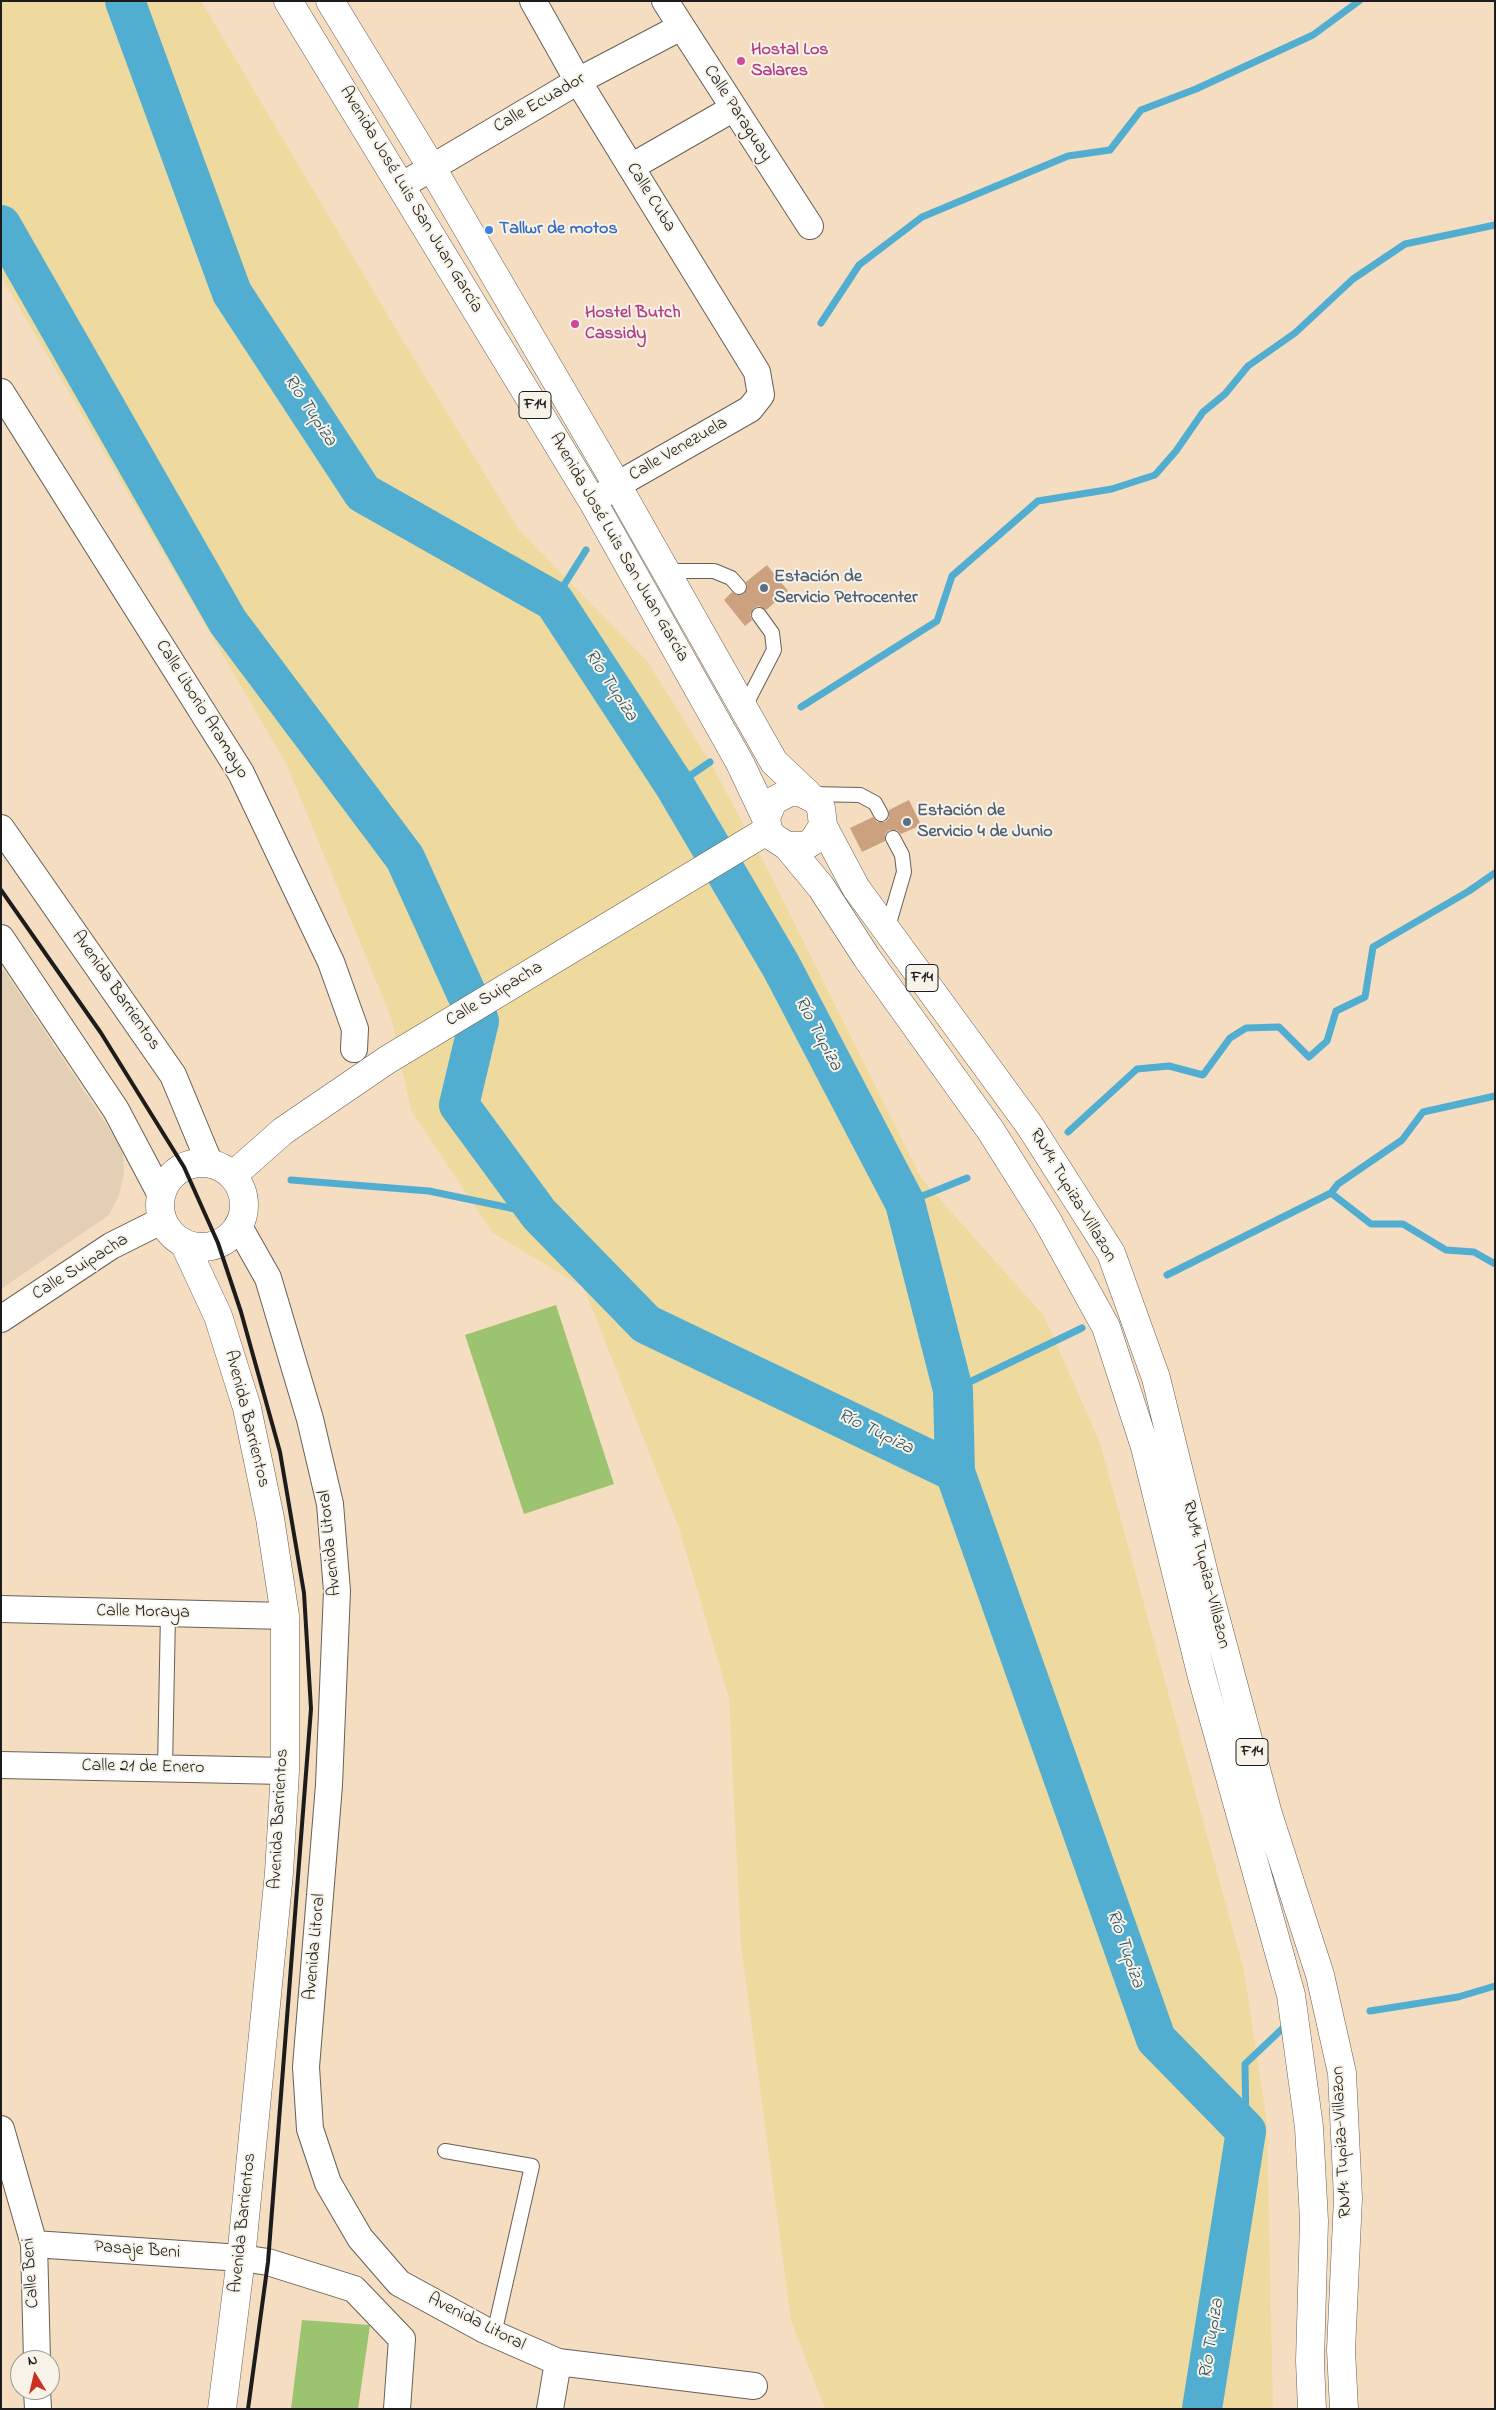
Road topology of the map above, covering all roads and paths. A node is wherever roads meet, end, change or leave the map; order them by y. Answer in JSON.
{"nodes":[{"id":1,"x":288,"y":1,"type":"edge"},
{"id":2,"x":330,"y":1,"type":"edge"},
{"id":3,"x":533,"y":1,"type":"edge"},
{"id":4,"x":665,"y":1,"type":"edge"},
{"id":5,"x":681,"y":27,"type":"junction"},
{"id":6,"x":578,"y":81,"type":"junction"},
{"id":7,"x":734,"y":108,"type":"junction"},
{"id":8,"x":631,"y":167,"type":"junction"},
{"id":9,"x":432,"y":168,"type":"junction"},
{"id":10,"x":401,"y":186,"type":"junction"},
{"id":11,"x":810,"y":226,"type":"dead end"},
{"id":12,"x":1,"y":392,"type":"edge"},
{"id":13,"x":761,"y":395,"type":"joint"},
{"id":14,"x":617,"y":485,"type":"junction"},
{"id":15,"x":593,"y":502,"type":"junction"},
{"id":16,"x":666,"y":571,"type":"junction"},
{"id":17,"x":739,"y":587,"type":"dead end"},
{"id":18,"x":759,"y":615,"type":"dead end"},
{"id":19,"x":743,"y":711,"type":"junction"},
{"id":20,"x":808,"y":794,"type":"junction"},
{"id":21,"x":881,"y":814,"type":"dead end"},
{"id":22,"x":823,"y":826,"type":"junction"},
{"id":23,"x":1,"y":828,"type":"edge"},
{"id":24,"x":774,"y":831,"type":"junction"},
{"id":25,"x":893,"y":838,"type":"dead end"},
{"id":26,"x":887,"y":930,"type":"junction"},
{"id":27,"x":5,"y":950,"type":"edge"},
{"id":28,"x":354,"y":1049,"type":"dead end"},
{"id":29,"x":221,"y":1170,"type":"junction"},
{"id":30,"x":1073,"y":1194,"type":"junction"},
{"id":31,"x":162,"y":1207,"type":"junction"},
{"id":32,"x":1043,"y":1214,"type":"junction"},
{"id":33,"x":238,"y":1225,"type":"junction"},
{"id":34,"x":184,"y":1243,"type":"junction"},
{"id":35,"x":1,"y":1319,"type":"edge"},
{"id":36,"x":1150,"y":1362,"type":"junction"},
{"id":37,"x":1120,"y":1370,"type":"junction"},
{"id":38,"x":1,"y":1609,"type":"edge"},
{"id":39,"x":168,"y":1613,"type":"junction"},
{"id":40,"x":285,"y":1616,"type":"junction"},
{"id":41,"x":1,"y":1765,"type":"edge"},
{"id":42,"x":165,"y":1768,"type":"junction"},
{"id":43,"x":284,"y":1770,"type":"junction"},
{"id":44,"x":1302,"y":1918,"type":"junction"},
{"id":45,"x":1274,"y":1929,"type":"junction"},
{"id":46,"x":1,"y":2129,"type":"edge"},
{"id":47,"x":445,"y":2151,"type":"dead end"},
{"id":48,"x":34,"y":2244,"type":"junction"},
{"id":49,"x":241,"y":2258,"type":"junction"},
{"id":50,"x":1311,"y":2322,"type":"junction"},
{"id":51,"x":1342,"y":2322,"type":"junction"},
{"id":52,"x":494,"y":2334,"type":"junction"},
{"id":53,"x":37,"y":2350,"type":"edge"},
{"id":54,"x":558,"y":2362,"type":"junction"},
{"id":55,"x":754,"y":2386,"type":"dead end"},
{"id":56,"x":551,"y":2408,"type":"edge"},
{"id":57,"x":222,"y":2409,"type":"edge"},
{"id":58,"x":397,"y":2409,"type":"edge"},
{"id":59,"x":1312,"y":2409,"type":"edge"},
{"id":60,"x":1344,"y":2409,"type":"edge"}],
"edges":[{"from":1,"to":10,"type":"main road","name":"Avenida José Luis San Juan García","number":"F14"},
{"from":2,"to":9,"type":"main road","name":"Avenida José Luis San Juan García","number":"F14"},
{"from":3,"to":6,"type":"street","name":"Calle Cuba"},
{"from":4,"to":5,"type":"street","name":"Calle Paraguay"},
{"from":5,"to":6,"type":"street","name":"Calle Ecuador"},
{"from":5,"to":7,"type":"street","name":"Calle Paraguay"},
{"from":6,"to":8,"type":"street","name":"Calle Cuba"},
{"from":6,"to":9,"type":"street","name":"Calle Ecuador"},
{"from":7,"to":8,"type":"street"},
{"from":7,"to":11,"type":"street","name":"Calle Paraguay"},
{"from":8,"to":13,"type":"street","name":"Calle Cuba"},
{"from":9,"to":10,"type":"street","name":"Calle Ecuador"},
{"from":9,"to":14,"type":"main road","name":"Avenida José Luis San Juan García","number":"F14"},
{"from":10,"to":15,"type":"main road","name":"Avenida José Luis San Juan García","number":"F14"},
{"from":12,"to":28,"type":"street","name":"Calle Liborio Aramayo"},
{"from":13,"to":14,"type":"street","name":"Calle Venezuela"},
{"from":14,"to":15,"type":"street","name":"Calle Venezuela"},
{"from":14,"to":16,"type":"main road","name":"Avenida José Luis San Juan García","number":"F14"},
{"from":15,"to":24,"type":"main road","name":"Avenida José Luis San Juan García","number":"F14"},
{"from":16,"to":17,"type":"lane"},
{"from":16,"to":19,"type":"main road","name":"Avenida José Luis San Juan García","number":"F14"},
{"from":18,"to":19,"type":"lane"},
{"from":19,"to":20,"type":"main road","name":"Avenida José Luis San Juan García","number":"F14"},
{"from":20,"to":21,"type":"lane"},
{"from":20,"to":22,"type":"main road","number":"F14"},
{"from":20,"to":24,"type":"main road"},
{"from":22,"to":24,"type":"main road"},
{"from":22,"to":26,"type":"main road","name":"RN14: Tupiza-Villazon","number":"F14"},
{"from":23,"to":29,"type":"street","name":"Avenida Barrientos"},
{"from":24,"to":29,"type":"main road","name":"Calle Suipacha"},
{"from":24,"to":32,"type":"main road","name":"RN14: Tupiza-Villazon","number":"F14"},
{"from":25,"to":26,"type":"lane"},
{"from":26,"to":30,"type":"main road","name":"RN14: Tupiza-Villazon","number":"F14"},
{"from":27,"to":31,"type":"street"},
{"from":29,"to":31,"type":"main road"},
{"from":29,"to":33,"type":"main road"},
{"from":30,"to":32,"type":"main road"},
{"from":30,"to":36,"type":"main road","name":"RN14: Tupiza-Villazon","number":"F14"},
{"from":31,"to":34,"type":"main road"},
{"from":31,"to":35,"type":"street","name":"Calle Suipacha"},
{"from":32,"to":37,"type":"main road","name":"RN14: Tupiza-Villazon","number":"F14"},
{"from":33,"to":34,"type":"main road"},
{"from":33,"to":52,"type":"street","name":"Avenida Litoral"},
{"from":34,"to":40,"type":"main road","name":"Avenida Barrientos"},
{"from":36,"to":37,"type":"main road"},
{"from":36,"to":44,"type":"main road","name":"RN14: Tupiza-Villazon","number":"F14"},
{"from":37,"to":45,"type":"main road","name":"RN14: Tupiza-Villazon","number":"F14"},
{"from":38,"to":39,"type":"street","name":"Calle Moraya"},
{"from":39,"to":40,"type":"street","name":"Calle Moraya"},
{"from":39,"to":42,"type":"lane"},
{"from":40,"to":43,"type":"main road","name":"Avenida Barrientos"},
{"from":41,"to":42,"type":"street","name":"Calle 21 de Enero"},
{"from":42,"to":43,"type":"street","name":"Calle 21 de Enero"},
{"from":43,"to":49,"type":"main road","name":"Avenida Barrientos"},
{"from":44,"to":45,"type":"main road"},
{"from":44,"to":51,"type":"main road","name":"RN14: Tupiza-Villazon","number":"F14"},
{"from":45,"to":50,"type":"main road","name":"RN14: Tupiza-Villazon","number":"F14"},
{"from":46,"to":48,"type":"street","name":"Calle Beni"},
{"from":47,"to":52,"type":"lane"},
{"from":48,"to":49,"type":"street","name":"Pasaje Beni"},
{"from":48,"to":53,"type":"street","name":"Calle Beni"},
{"from":49,"to":57,"type":"main road","name":"Avenida Barrientos"},
{"from":49,"to":58,"type":"street","name":"Pasaje Beni"},
{"from":50,"to":51,"type":"main road"},
{"from":50,"to":59,"type":"main road","name":"RN14: Tupiza-Villazon","number":"F14"},
{"from":51,"to":60,"type":"main road","name":"RN14: Tupiza-Villazon","number":"F14"},
{"from":52,"to":54,"type":"street","name":"Avenida Litoral"},
{"from":54,"to":55,"type":"street","name":"Avenida Litoral"},
{"from":54,"to":56,"type":"street"}]}
